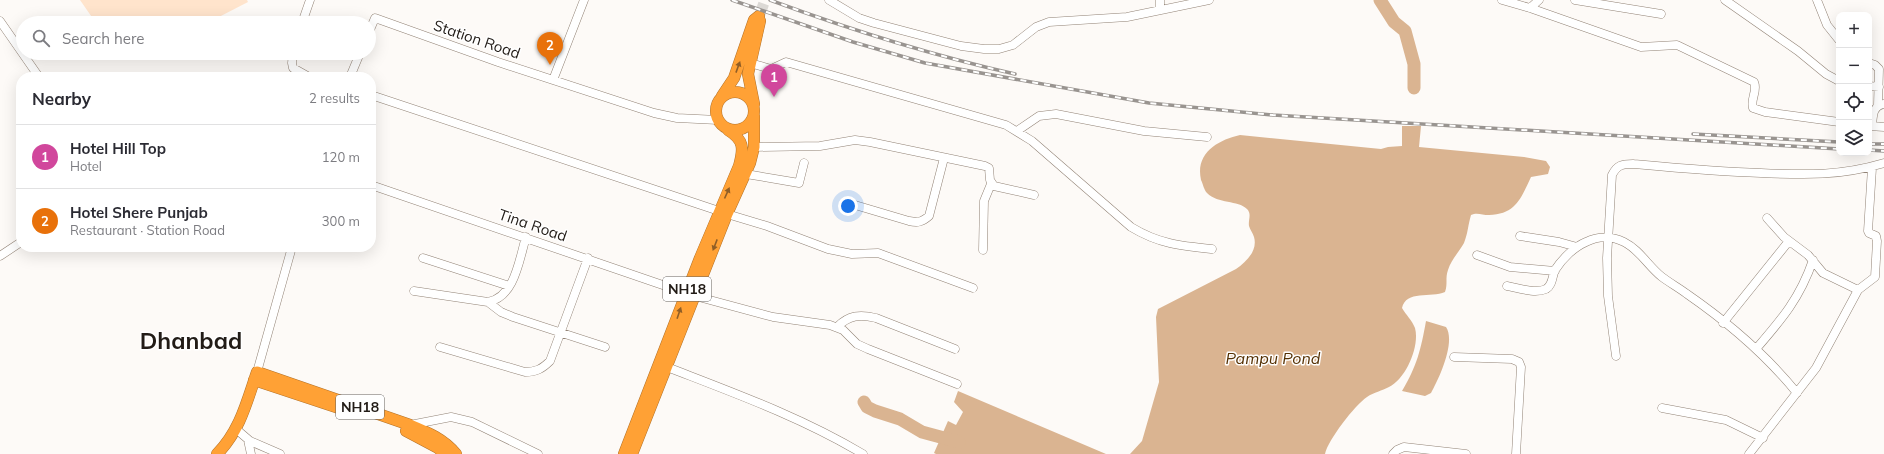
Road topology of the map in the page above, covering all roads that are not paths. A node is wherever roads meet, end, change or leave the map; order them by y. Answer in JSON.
{"nodes":[{"id":1,"x":310,"y":0,"type":"edge"},
{"id":2,"x":584,"y":0,"type":"edge"},
{"id":3,"x":828,"y":0,"type":"edge"},
{"id":4,"x":1160,"y":0,"type":"edge"},
{"id":5,"x":1209,"y":0,"type":"edge"},
{"id":6,"x":1502,"y":0,"type":"edge"},
{"id":7,"x":1539,"y":0,"type":"edge"},
{"id":8,"x":1575,"y":0,"type":"edge"},
{"id":9,"x":1725,"y":0,"type":"edge"},
{"id":10,"x":1817,"y":0,"type":"edge"},
{"id":11,"x":1530,"y":8,"type":"junction"},
{"id":12,"x":1160,"y":10,"type":"junction"},
{"id":13,"x":1661,"y":14,"type":"dead end"},
{"id":14,"x":304,"y":16,"type":"edge"},
{"id":15,"x":376,"y":18,"type":"edge"},
{"id":16,"x":0,"y":21,"type":"edge"},
{"id":17,"x":1836,"y":36,"type":"edge"},
{"id":18,"x":16,"y":44,"type":"edge"},
{"id":19,"x":27,"y":60,"type":"edge"},
{"id":20,"x":292,"y":60,"type":"edge"},
{"id":21,"x":357,"y":60,"type":"edge"},
{"id":22,"x":750,"y":63,"type":"junction"},
{"id":23,"x":1872,"y":64,"type":"edge"},
{"id":24,"x":36,"y":72,"type":"edge"},
{"id":25,"x":300,"y":72,"type":"edge"},
{"id":26,"x":352,"y":72,"type":"edge"},
{"id":27,"x":1836,"y":79,"type":"edge"},
{"id":28,"x":553,"y":80,"type":"junction"},
{"id":29,"x":1872,"y":86,"type":"edge"},
{"id":30,"x":1879,"y":87,"type":"junction"},
{"id":31,"x":376,"y":97,"type":"edge"},
{"id":32,"x":719,"y":101,"type":"junction"},
{"id":33,"x":1881,"y":105,"type":"edge"},
{"id":34,"x":754,"y":111,"type":"junction"},
{"id":35,"x":718,"y":120,"type":"junction"},
{"id":36,"x":1872,"y":120,"type":"edge"},
{"id":37,"x":1836,"y":122,"type":"edge"},
{"id":38,"x":1872,"y":126,"type":"edge"},
{"id":39,"x":1884,"y":127,"type":"edge"},
{"id":40,"x":728,"y":130,"type":"junction"},
{"id":41,"x":1017,"y":131,"type":"junction"},
{"id":42,"x":1207,"y":137,"type":"dead end"},
{"id":43,"x":754,"y":147,"type":"junction"},
{"id":44,"x":944,"y":158,"type":"junction"},
{"id":45,"x":804,"y":163,"type":"dead end"},
{"id":46,"x":1884,"y":163,"type":"edge"},
{"id":47,"x":1870,"y":168,"type":"junction"},
{"id":48,"x":1884,"y":169,"type":"edge"},
{"id":49,"x":746,"y":174,"type":"junction"},
{"id":50,"x":991,"y":184,"type":"junction"},
{"id":51,"x":376,"y":187,"type":"edge"},
{"id":52,"x":1034,"y":195,"type":"dead end"},
{"id":53,"x":854,"y":205,"type":"dead end"},
{"id":54,"x":723,"y":212,"type":"junction"},
{"id":55,"x":1767,"y":218,"type":"dead end"},
{"id":56,"x":1520,"y":236,"type":"dead end"},
{"id":57,"x":526,"y":237,"type":"junction"},
{"id":58,"x":1607,"y":237,"type":"junction"},
{"id":59,"x":1789,"y":241,"type":"junction"},
{"id":60,"x":16,"y":245,"type":"edge"},
{"id":61,"x":1577,"y":247,"type":"junction"},
{"id":62,"x":983,"y":250,"type":"dead end"},
{"id":63,"x":1212,"y":250,"type":"dead end"},
{"id":64,"x":291,"y":252,"type":"edge"},
{"id":65,"x":1,"y":254,"type":"edge"},
{"id":66,"x":1477,"y":255,"type":"dead end"},
{"id":67,"x":423,"y":258,"type":"dead end"},
{"id":68,"x":588,"y":258,"type":"junction"},
{"id":69,"x":1813,"y":260,"type":"junction"},
{"id":70,"x":1555,"y":271,"type":"junction"},
{"id":71,"x":509,"y":286,"type":"junction"},
{"id":72,"x":1507,"y":286,"type":"dead end"},
{"id":73,"x":973,"y":288,"type":"dead end"},
{"id":74,"x":1858,"y":290,"type":"junction"},
{"id":75,"x":414,"y":291,"type":"dead end"},
{"id":76,"x":690,"y":294,"type":"junction"},
{"id":77,"x":488,"y":302,"type":"junction"},
{"id":78,"x":1723,"y":323,"type":"junction"},
{"id":79,"x":837,"y":327,"type":"junction"},
{"id":80,"x":562,"y":333,"type":"junction"},
{"id":81,"x":440,"y":347,"type":"dead end"},
{"id":82,"x":605,"y":347,"type":"dead end"},
{"id":83,"x":955,"y":349,"type":"dead end"},
{"id":84,"x":1756,"y":349,"type":"junction"},
{"id":85,"x":1454,"y":356,"type":"dead end"},
{"id":86,"x":1616,"y":356,"type":"dead end"},
{"id":87,"x":667,"y":367,"type":"junction"},
{"id":88,"x":256,"y":376,"type":"junction"},
{"id":89,"x":957,"y":384,"type":"dead end"},
{"id":90,"x":1797,"y":393,"type":"junction"},
{"id":91,"x":1662,"y":408,"type":"dead end"},
{"id":92,"x":410,"y":425,"type":"junction"},
{"id":93,"x":236,"y":429,"type":"junction"},
{"id":94,"x":1762,"y":438,"type":"junction"},
{"id":95,"x":248,"y":440,"type":"junction"},
{"id":96,"x":440,"y":449,"type":"edge"},
{"id":97,"x":217,"y":454,"type":"edge"},
{"id":98,"x":251,"y":454,"type":"edge"},
{"id":99,"x":280,"y":454,"type":"edge"},
{"id":100,"x":456,"y":454,"type":"edge"},
{"id":101,"x":538,"y":454,"type":"edge"},
{"id":102,"x":624,"y":454,"type":"edge"},
{"id":103,"x":632,"y":454,"type":"edge"},
{"id":104,"x":863,"y":454,"type":"edge"},
{"id":105,"x":1393,"y":454,"type":"edge"},
{"id":106,"x":1466,"y":454,"type":"edge"},
{"id":107,"x":1516,"y":454,"type":"edge"},
{"id":108,"x":1750,"y":454,"type":"edge"}],
"edges":[{"from":1,"to":14,"type":"street"},
{"from":2,"to":28,"type":"street"},
{"from":3,"to":12,"type":"street"},
{"from":4,"to":12,"type":"street"},
{"from":5,"to":12,"type":"street"},
{"from":6,"to":11,"type":"street"},
{"from":7,"to":11,"type":"street"},
{"from":8,"to":13,"type":"street"},
{"from":9,"to":27,"type":"street"},
{"from":10,"to":17,"type":"street"},
{"from":11,"to":37,"type":"street"},
{"from":15,"to":28,"type":"street","name":"Station Road"},
{"from":16,"to":18,"type":"street"},
{"from":19,"to":24,"type":"street"},
{"from":20,"to":25,"type":"street"},
{"from":21,"to":26,"type":"street"},
{"from":32,"to":22,"type":"highway","number":"NH18","one_way":true},
{"from":22,"to":34,"type":"highway","number":"NH18"},
{"from":22,"to":41,"type":"street"},
{"from":23,"to":30,"type":"street"},
{"from":28,"to":35,"type":"street","name":"Station Road"},
{"from":29,"to":30,"type":"street"},
{"from":30,"to":33,"type":"street"},
{"from":31,"to":54,"type":"street"},
{"from":32,"to":34,"type":"highway"},
{"from":32,"to":35,"type":"highway"},
{"from":33,"to":36,"type":"street"},
{"from":34,"to":40,"type":"highway"},
{"from":34,"to":43,"type":"highway","number":"NH18"},
{"from":35,"to":40,"type":"highway","number":"NH18"},
{"from":38,"to":39,"type":"street"},
{"from":54,"to":40,"type":"highway","number":"NH18","one_way":true},
{"from":41,"to":42,"type":"street"},
{"from":41,"to":63,"type":"street"},
{"from":43,"to":44,"type":"street"},
{"from":43,"to":49,"type":"highway","number":"NH18"},
{"from":44,"to":50,"type":"street"},
{"from":44,"to":53,"type":"street"},
{"from":45,"to":49,"type":"street"},
{"from":46,"to":47,"type":"street"},
{"from":47,"to":48,"type":"street"},
{"from":47,"to":58,"type":"street"},
{"from":47,"to":74,"type":"street"},
{"from":49,"to":54,"type":"highway","number":"NH18"},
{"from":50,"to":52,"type":"street"},
{"from":50,"to":62,"type":"street"},
{"from":51,"to":57,"type":"street","name":"Tina Road"},
{"from":54,"to":73,"type":"street"},
{"from":54,"to":76,"type":"highway","number":"NH18"},
{"from":55,"to":59,"type":"street"},
{"from":56,"to":61,"type":"street"},
{"from":57,"to":68,"type":"street","name":"Tina Road"},
{"from":57,"to":71,"type":"street"},
{"from":58,"to":61,"type":"street"},
{"from":58,"to":78,"type":"street"},
{"from":58,"to":86,"type":"street"},
{"from":59,"to":69,"type":"street"},
{"from":59,"to":78,"type":"street"},
{"from":60,"to":65,"type":"street"},
{"from":61,"to":70,"type":"street"},
{"from":64,"to":88,"type":"street"},
{"from":66,"to":70,"type":"street"},
{"from":67,"to":71,"type":"street"},
{"from":68,"to":76,"type":"street","name":"Tina Road"},
{"from":68,"to":80,"type":"street"},
{"from":69,"to":74,"type":"street"},
{"from":69,"to":84,"type":"street"},
{"from":70,"to":72,"type":"street"},
{"from":71,"to":77,"type":"street"},
{"from":74,"to":90,"type":"street"},
{"from":75,"to":77,"type":"street"},
{"from":76,"to":79,"type":"street","name":"Tina Road"},
{"from":76,"to":87,"type":"highway","number":"NH18"},
{"from":102,"to":76,"type":"highway","number":"NH18","one_way":true},
{"from":77,"to":80,"type":"street"},
{"from":78,"to":84,"type":"street"},
{"from":79,"to":83,"type":"street"},
{"from":79,"to":89,"type":"street"},
{"from":80,"to":81,"type":"street"},
{"from":80,"to":82,"type":"street"},
{"from":84,"to":90,"type":"street"},
{"from":85,"to":107,"type":"street"},
{"from":87,"to":103,"type":"highway","number":"NH18"},
{"from":87,"to":104,"type":"street"},
{"from":88,"to":92,"type":"highway","number":"NH18"},
{"from":88,"to":93,"type":"highway"},
{"from":88,"to":96,"type":"highway","number":"NH18"},
{"from":90,"to":94,"type":"street"},
{"from":91,"to":94,"type":"street"},
{"from":92,"to":96,"type":"highway","number":"NH18"},
{"from":92,"to":101,"type":"street"},
{"from":93,"to":95,"type":"street"},
{"from":93,"to":97,"type":"highway"},
{"from":94,"to":108,"type":"street"},
{"from":95,"to":98,"type":"street"},
{"from":95,"to":99,"type":"street"},
{"from":96,"to":100,"type":"highway","number":"NH18"},
{"from":105,"to":106,"type":"street"}]}
